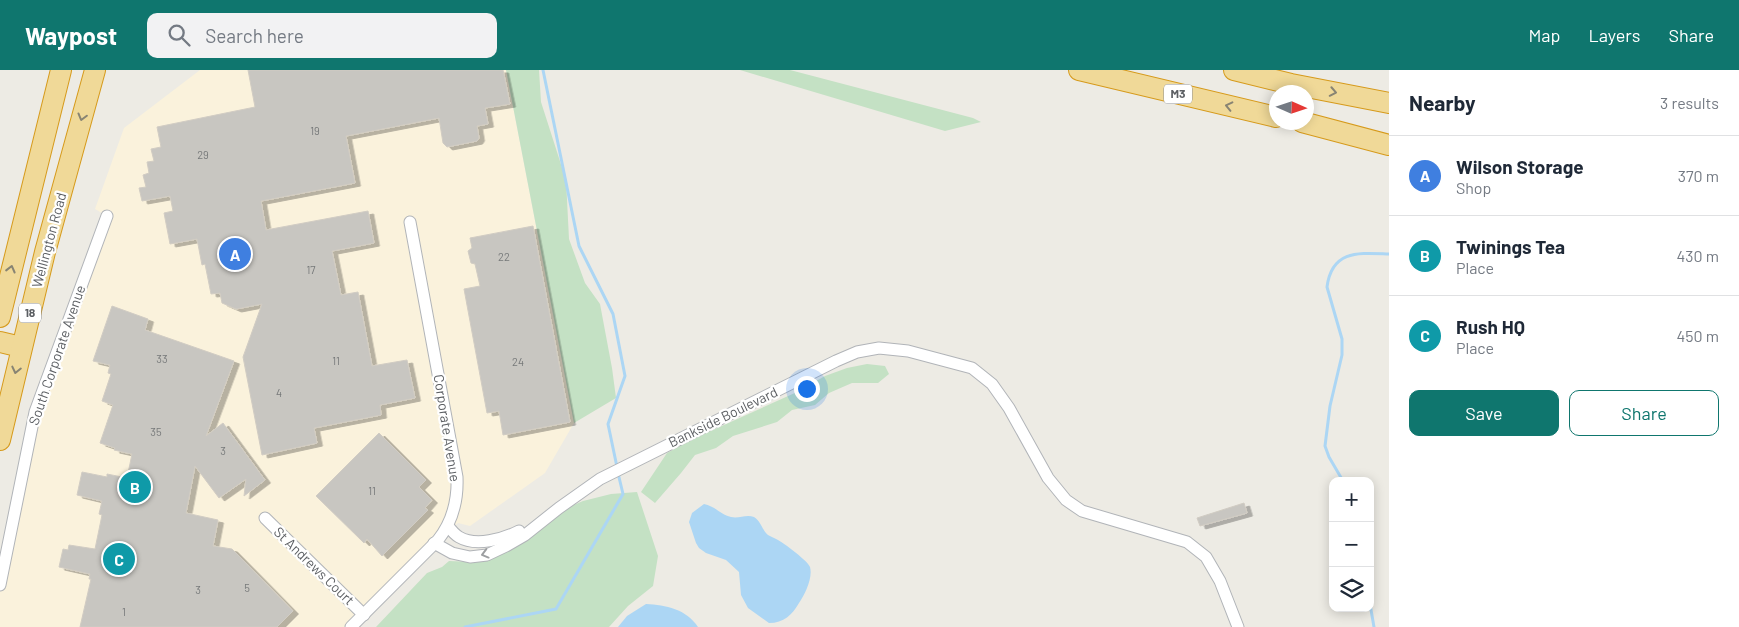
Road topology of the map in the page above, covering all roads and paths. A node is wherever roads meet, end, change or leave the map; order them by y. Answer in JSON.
{"nodes":[{"id":1,"x":61,"y":70,"type":"edge"},
{"id":2,"x":95,"y":70,"type":"edge"},
{"id":3,"x":1079,"y":70,"type":"edge"},
{"id":4,"x":1234,"y":70,"type":"edge"},
{"id":5,"x":1389,"y":103,"type":"edge"},
{"id":6,"x":1269,"y":115,"type":"edge"},
{"id":7,"x":1314,"y":125,"type":"edge"},
{"id":8,"x":1389,"y":145,"type":"edge"},
{"id":9,"x":107,"y":216,"type":"dead end"},
{"id":10,"x":410,"y":222,"type":"dead end"},
{"id":11,"x":0,"y":317,"type":"edge"},
{"id":12,"x":0,"y":342,"type":"edge"},
{"id":13,"x":21,"y":347,"type":"junction"},
{"id":14,"x":0,"y":440,"type":"edge"},
{"id":15,"x":265,"y":518,"type":"dead end"},
{"id":16,"x":542,"y":522,"type":"junction"},
{"id":17,"x":448,"y":526,"type":"junction"},
{"id":18,"x":434,"y":543,"type":"junction"},
{"id":19,"x":0,"y":585,"type":"edge"},
{"id":20,"x":364,"y":615,"type":"junction"},
{"id":21,"x":351,"y":627,"type":"edge"},
{"id":22,"x":1238,"y":627,"type":"edge"}],
"edges":[{"from":11,"to":1,"type":"highway","name":"Wellington Road","number":"18","one_way":true},
{"from":2,"to":13,"type":"highway","name":"Wellington Road","number":"18","one_way":true},
{"from":6,"to":3,"type":"highway","number":"M3","one_way":true},
{"from":4,"to":5,"type":"highway","one_way":true},
{"from":7,"to":8,"type":"highway"},
{"from":9,"to":19,"type":"street","name":"South Corporate Avenue"},
{"from":10,"to":17,"type":"street","name":"Corporate Avenue"},
{"from":12,"to":13,"type":"highway"},
{"from":13,"to":14,"type":"highway","name":"Wellington Road","number":"18","one_way":true},
{"from":15,"to":20,"type":"street","name":"St Andrews Court"},
{"from":16,"to":17,"type":"street","name":"Bankside Boulevard"},
{"from":16,"to":18,"type":"street","name":"Bankside Boulevard","one_way":true},
{"from":16,"to":22,"type":"street","name":"Bankside Boulevard"},
{"from":17,"to":18,"type":"street","name":"Corporate Avenue"},
{"from":18,"to":20,"type":"street","name":"Corporate Avenue"},
{"from":20,"to":21,"type":"street","name":"Corporate Avenue"}]}
